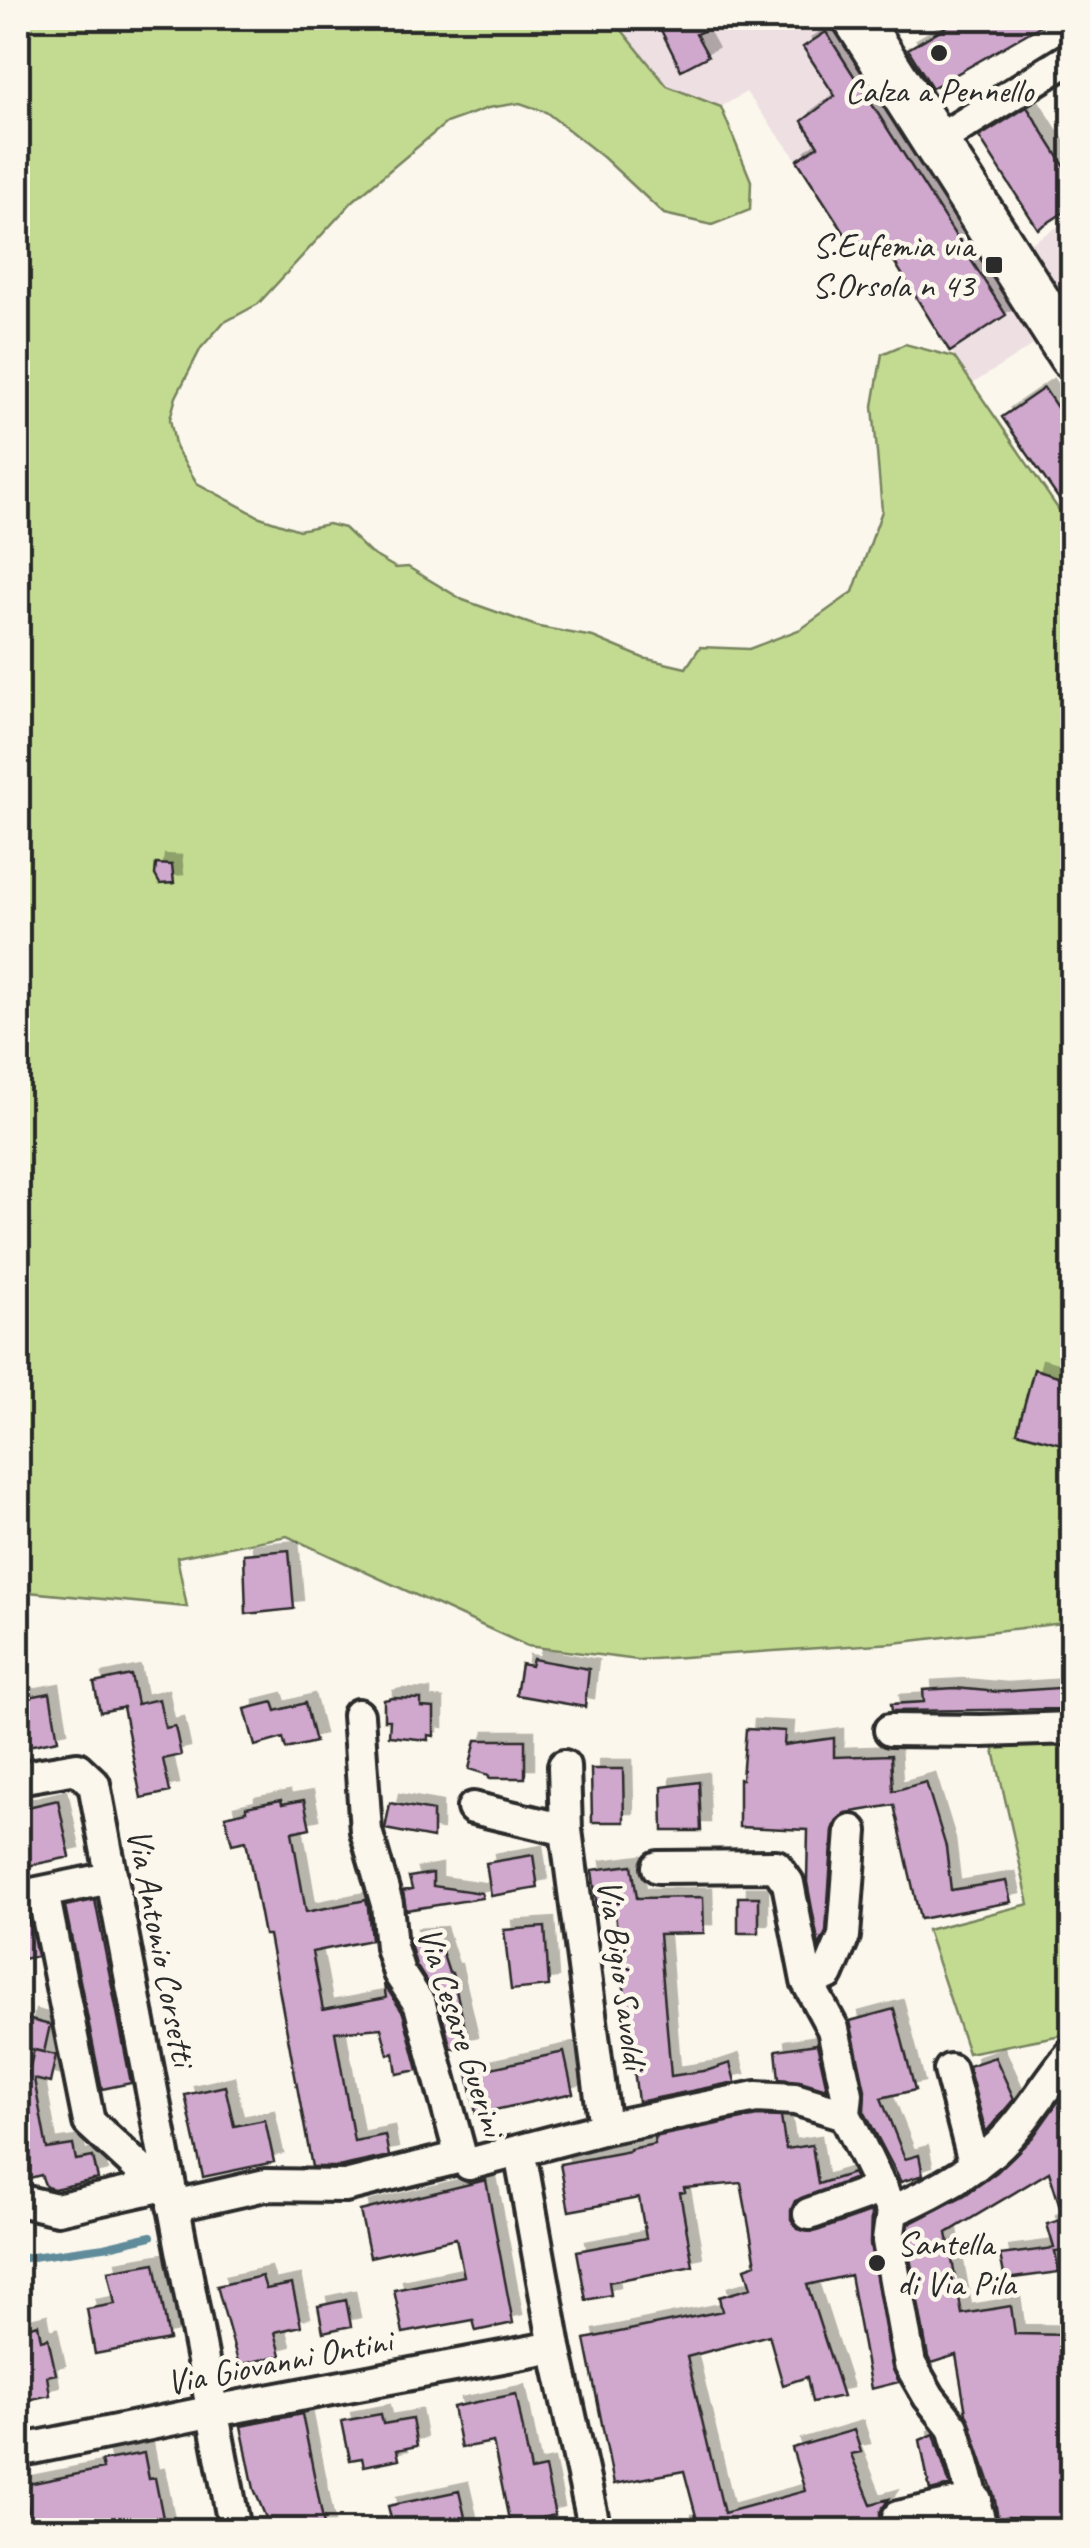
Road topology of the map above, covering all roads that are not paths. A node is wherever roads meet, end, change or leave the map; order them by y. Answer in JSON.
{"nodes":[{"id":1,"x":856,"y":18,"type":"edge"},
{"id":2,"x":1072,"y":58,"type":"edge"},
{"id":3,"x":937,"y":141,"type":"junction"},
{"id":4,"x":1072,"y":356,"type":"edge"},
{"id":5,"x":358,"y":1714,"type":"dead end"},
{"id":6,"x":1072,"y":1728,"type":"edge"},
{"id":7,"x":890,"y":1730,"type":"dead end"},
{"id":8,"x":564,"y":1766,"type":"dead end"},
{"id":9,"x":18,"y":1778,"type":"edge"},
{"id":10,"x":472,"y":1808,"type":"dead end"},
{"id":11,"x":566,"y":1830,"type":"junction"},
{"id":12,"x":852,"y":1831,"type":"dead end"},
{"id":13,"x":658,"y":1867,"type":"dead end"},
{"id":14,"x":110,"y":1878,"type":"junction"},
{"id":15,"x":30,"y":1895,"type":"edge"},
{"id":16,"x":808,"y":1981,"type":"junction"},
{"id":17,"x":1072,"y":2053,"type":"edge"},
{"id":18,"x":950,"y":2070,"type":"dead end"},
{"id":19,"x":845,"y":2114,"type":"junction"},
{"id":20,"x":606,"y":2128,"type":"junction"},
{"id":21,"x":461,"y":2157,"type":"junction"},
{"id":22,"x":975,"y":2166,"type":"junction"},
{"id":23,"x":523,"y":2169,"type":"dead end"},
{"id":24,"x":171,"y":2195,"type":"junction"},
{"id":25,"x":18,"y":2200,"type":"edge"},
{"id":26,"x":887,"y":2200,"type":"junction"},
{"id":27,"x":810,"y":2214,"type":"dead end"},
{"id":28,"x":556,"y":2347,"type":"junction"},
{"id":29,"x":214,"y":2410,"type":"junction"},
{"id":30,"x":18,"y":2451,"type":"edge"},
{"id":31,"x":976,"y":2500,"type":"junction"},
{"id":32,"x":898,"y":2517,"type":"dead end"},
{"id":33,"x":236,"y":2530,"type":"edge"},
{"id":34,"x":596,"y":2530,"type":"edge"},
{"id":35,"x":982,"y":2530,"type":"edge"}],
"edges":[{"from":1,"to":3,"type":"street"},
{"from":2,"to":3,"type":"street"},
{"from":3,"to":4,"type":"street"},
{"from":5,"to":21,"type":"street","name":"Via Cesare Guerini"},
{"from":6,"to":7,"type":"street"},
{"from":8,"to":11,"type":"street","name":"Via Bigio Savoldi"},
{"from":9,"to":14,"type":"street","name":"Via Antonio Corsetti"},
{"from":10,"to":11,"type":"street"},
{"from":11,"to":20,"type":"street","name":"Via Bigio Savoldi"},
{"from":12,"to":16,"type":"street"},
{"from":13,"to":16,"type":"street"},
{"from":14,"to":15,"type":"street"},
{"from":14,"to":24,"type":"street","name":"Via Antonio Corsetti"},
{"from":15,"to":24,"type":"street"},
{"from":16,"to":19,"type":"street"},
{"from":17,"to":22,"type":"street"},
{"from":18,"to":22,"type":"street"},
{"from":19,"to":20,"type":"street","name":"Via Cesare Guerini"},
{"from":19,"to":26,"type":"street"},
{"from":20,"to":21,"type":"street","name":"Via Cesare Guerini"},
{"from":21,"to":24,"type":"street"},
{"from":22,"to":26,"type":"street"},
{"from":23,"to":28,"type":"street"},
{"from":24,"to":25,"type":"street"},
{"from":24,"to":29,"type":"street","name":"Via Antonio Corsetti"},
{"from":26,"to":27,"type":"street"},
{"from":26,"to":31,"type":"street"},
{"from":28,"to":29,"type":"street","name":"Via Giovanni Ontini"},
{"from":28,"to":34,"type":"street"},
{"from":29,"to":30,"type":"street","name":"Via Giovanni Ontini"},
{"from":29,"to":33,"type":"street","name":"Via Antonio Corsetti"},
{"from":31,"to":32,"type":"street"},
{"from":31,"to":35,"type":"street"}]}
